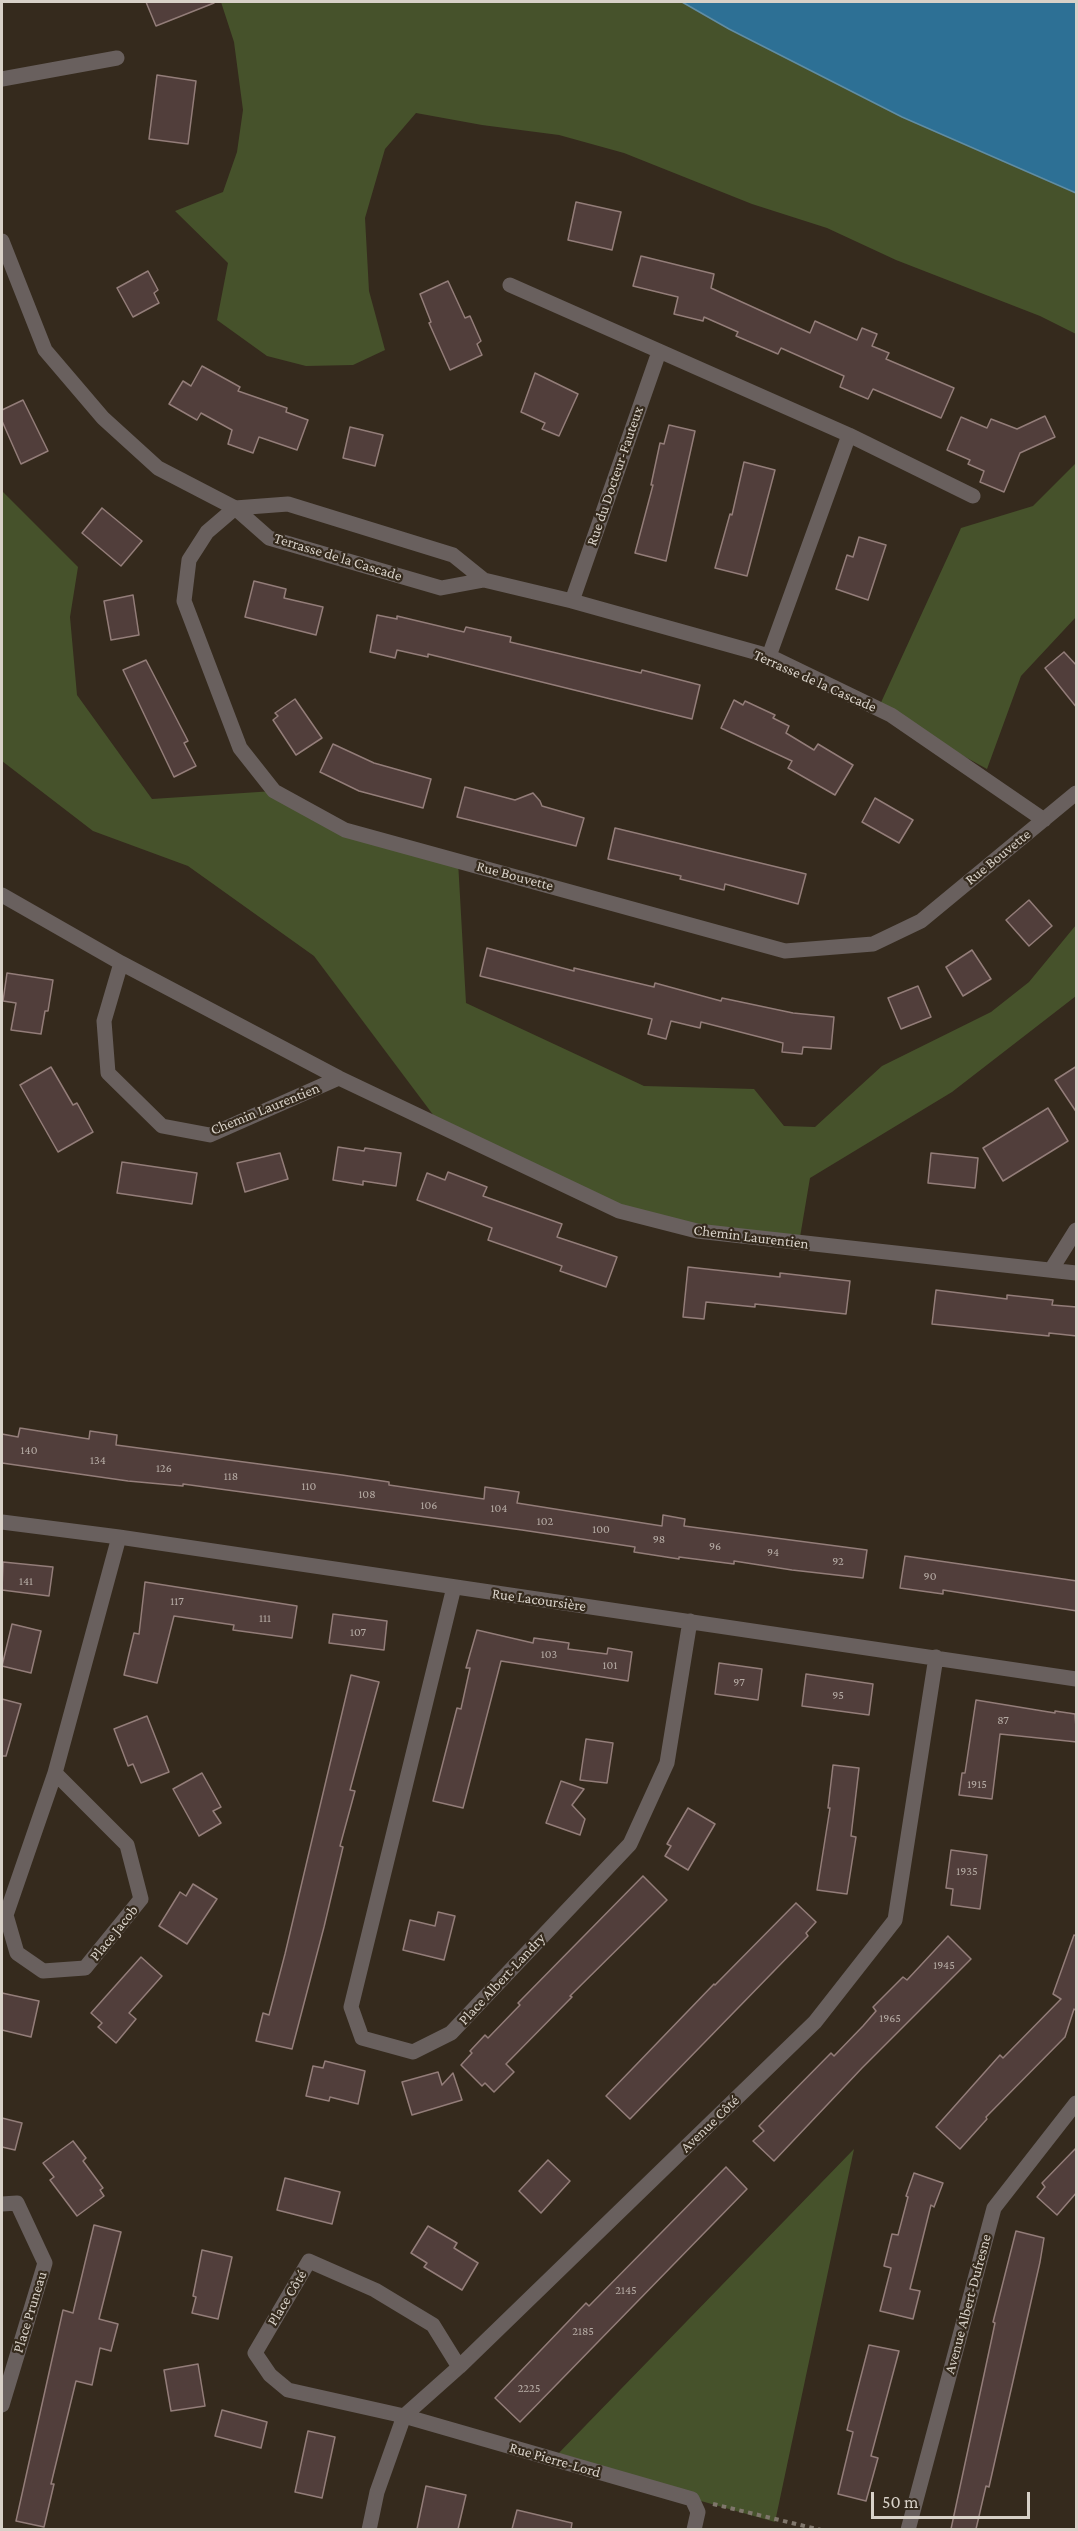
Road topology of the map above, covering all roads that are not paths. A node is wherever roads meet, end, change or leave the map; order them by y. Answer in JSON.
{"nodes":[{"id":1,"x":117,"y":58,"type":"dead end"},
{"id":2,"x":2,"y":79,"type":"edge"},
{"id":3,"x":2,"y":241,"type":"edge"},
{"id":4,"x":510,"y":285,"type":"dead end"},
{"id":5,"x":659,"y":352,"type":"junction"},
{"id":6,"x":849,"y":435,"type":"junction"},
{"id":7,"x":973,"y":496,"type":"dead end"},
{"id":8,"x":236,"y":508,"type":"junction"},
{"id":9,"x":484,"y":580,"type":"junction"},
{"id":10,"x":572,"y":601,"type":"junction"},
{"id":11,"x":769,"y":656,"type":"junction"},
{"id":12,"x":1077,"y":793,"type":"edge"},
{"id":13,"x":1044,"y":820,"type":"junction"},
{"id":14,"x":2,"y":895,"type":"edge"},
{"id":15,"x":121,"y":963,"type":"junction"},
{"id":16,"x":339,"y":1078,"type":"junction"},
{"id":17,"x":1077,"y":1230,"type":"edge"},
{"id":18,"x":1051,"y":1270,"type":"junction"},
{"id":19,"x":1077,"y":1273,"type":"edge"},
{"id":20,"x":2,"y":1522,"type":"edge"},
{"id":21,"x":119,"y":1537,"type":"junction"},
{"id":22,"x":454,"y":1587,"type":"junction"},
{"id":23,"x":690,"y":1621,"type":"junction"},
{"id":24,"x":936,"y":1658,"type":"junction"},
{"id":25,"x":1077,"y":1678,"type":"edge"},
{"id":26,"x":55,"y":1773,"type":"junction"},
{"id":27,"x":1077,"y":2103,"type":"edge"},
{"id":28,"x":2,"y":2204,"type":"edge"},
{"id":29,"x":459,"y":2367,"type":"junction"},
{"id":30,"x":2,"y":2405,"type":"edge"},
{"id":31,"x":404,"y":2416,"type":"junction"},
{"id":32,"x":369,"y":2529,"type":"edge"},
{"id":33,"x":694,"y":2529,"type":"edge"},
{"id":34,"x":908,"y":2529,"type":"edge"}],
"edges":[{"from":1,"to":2,"type":"street"},
{"from":3,"to":8,"type":"street","name":"Terrasse de la Cascade"},
{"from":4,"to":5,"type":"street"},
{"from":5,"to":6,"type":"street"},
{"from":5,"to":10,"type":"street","name":"Rue du Docteur-Fauteux"},
{"from":6,"to":7,"type":"street"},
{"from":6,"to":11,"type":"street"},
{"from":8,"to":9,"type":"street","name":"Terrasse de la Cascade"},
{"from":8,"to":9,"type":"street","name":"Terrasse de la Cascade"},
{"from":8,"to":13,"type":"street","name":"Rue Bouvette"},
{"from":9,"to":10,"type":"street","name":"Terrasse de la Cascade"},
{"from":10,"to":11,"type":"street","name":"Terrasse de la Cascade"},
{"from":11,"to":13,"type":"street","name":"Terrasse de la Cascade"},
{"from":12,"to":13,"type":"street"},
{"from":14,"to":15,"type":"street","name":"Chemin Laurentien"},
{"from":15,"to":16,"type":"street","name":"Chemin Laurentien"},
{"from":15,"to":16,"type":"street","name":"Chemin Laurentien"},
{"from":16,"to":18,"type":"street","name":"Chemin Laurentien"},
{"from":17,"to":18,"type":"street"},
{"from":18,"to":19,"type":"street","name":"Chemin Laurentien"},
{"from":20,"to":21,"type":"street","name":"Rue Lacoursière"},
{"from":21,"to":22,"type":"street","name":"Rue Lacoursière"},
{"from":21,"to":26,"type":"street","name":"Place Jacob"},
{"from":22,"to":23,"type":"street","name":"Rue Lacoursière"},
{"from":22,"to":23,"type":"street","name":"Place Albert-Landry"},
{"from":23,"to":24,"type":"street","name":"Rue Lacoursière"},
{"from":24,"to":25,"type":"street","name":"Rue Lacoursière"},
{"from":24,"to":29,"type":"street","name":"Avenue Côté"},
{"from":26,"to":26,"type":"street","name":"Place Jacob"},
{"from":27,"to":34,"type":"street","name":"Avenue Albert-Dufresne"},
{"from":28,"to":30,"type":"street","name":"Place Pruneau"},
{"from":29,"to":31,"type":"street","name":"Avenue Côté"},
{"from":29,"to":31,"type":"street","name":"Place Côté"},
{"from":31,"to":32,"type":"street","name":"Avenue Côté"},
{"from":31,"to":33,"type":"street","name":"Rue Pierre-Lord"}]}
